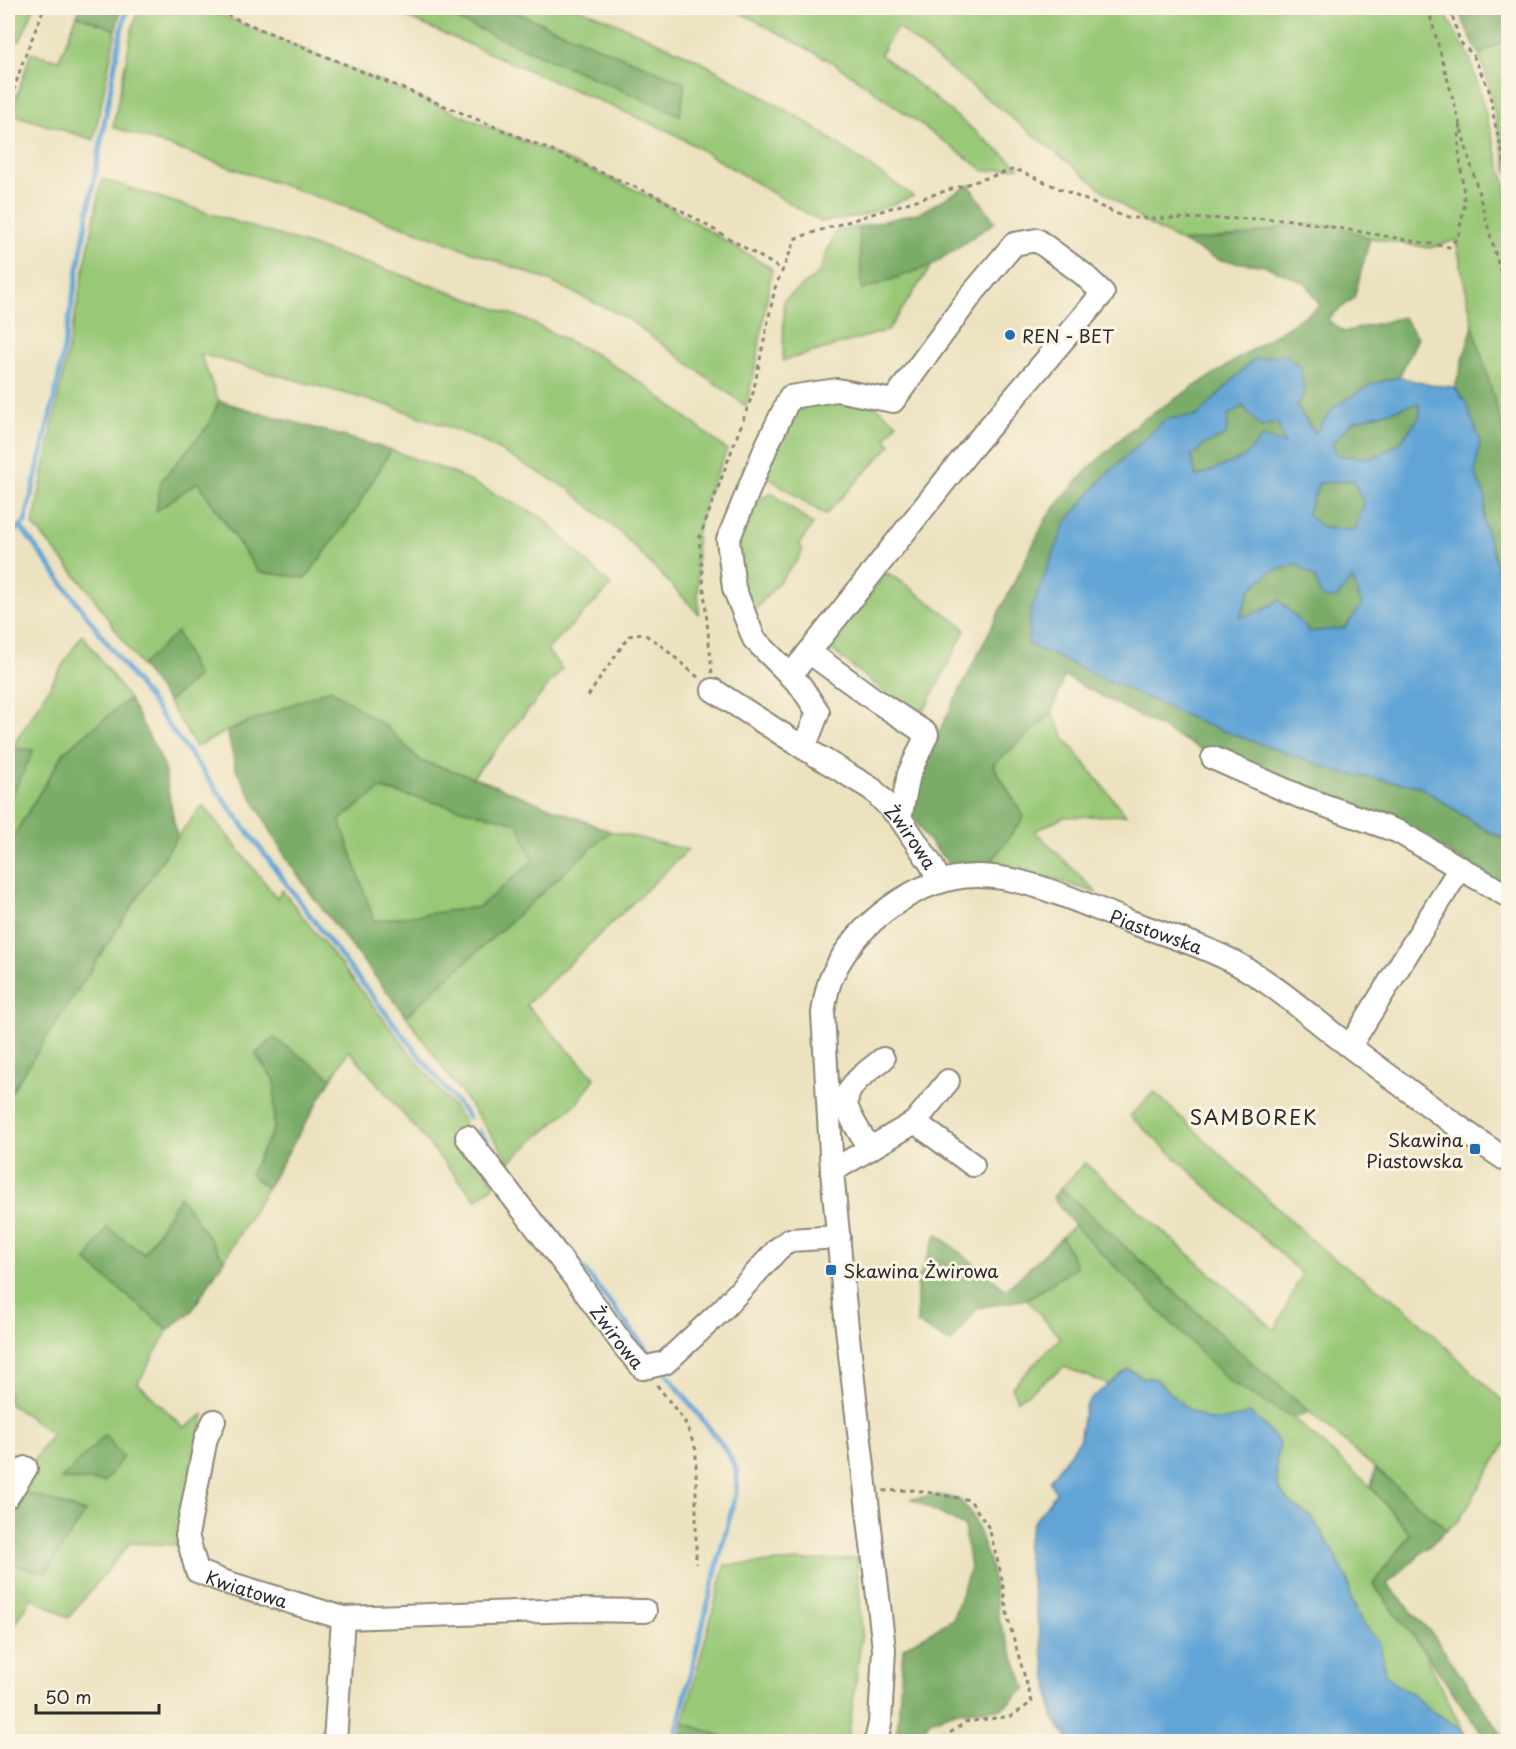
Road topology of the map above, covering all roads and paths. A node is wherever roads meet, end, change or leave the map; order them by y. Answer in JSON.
{"nodes":[{"id":1,"x":44,"y":8,"type":"edge"},
{"id":2,"x":210,"y":8,"type":"edge"},
{"id":3,"x":1428,"y":8,"type":"edge"},
{"id":4,"x":1450,"y":8,"type":"edge"},
{"id":5,"x":8,"y":108,"type":"edge"},
{"id":6,"x":1461,"y":125,"type":"junction"},
{"id":7,"x":1509,"y":177,"type":"edge"},
{"id":8,"x":1449,"y":247,"type":"dead end"},
{"id":9,"x":783,"y":270,"type":"dead end"},
{"id":10,"x":1509,"y":300,"type":"edge"},
{"id":11,"x":1506,"y":470,"type":"dead end"},
{"id":12,"x":1509,"y":493,"type":"edge"},
{"id":13,"x":809,"y":652,"type":"junction"},
{"id":14,"x":790,"y":676,"type":"junction"},
{"id":15,"x":713,"y":690,"type":"joint"},
{"id":16,"x":588,"y":696,"type":"dead end"},
{"id":17,"x":804,"y":748,"type":"junction"},
{"id":18,"x":1213,"y":758,"type":"dead end"},
{"id":19,"x":900,"y":818,"type":"junction"},
{"id":20,"x":1460,"y":868,"type":"junction"},
{"id":21,"x":940,"y":882,"type":"junction"},
{"id":22,"x":1509,"y":896,"type":"edge"},
{"id":23,"x":1350,"y":1046,"type":"junction"},
{"id":24,"x":883,"y":1059,"type":"dead end"},
{"id":25,"x":948,"y":1081,"type":"dead end"},
{"id":26,"x":915,"y":1122,"type":"junction"},
{"id":27,"x":467,"y":1137,"type":"dead end"},
{"id":28,"x":870,"y":1149,"type":"junction"},
{"id":29,"x":1509,"y":1161,"type":"edge"},
{"id":30,"x":974,"y":1165,"type":"dead end"},
{"id":31,"x":832,"y":1171,"type":"junction"},
{"id":32,"x":839,"y":1237,"type":"junction"},
{"id":33,"x":643,"y":1368,"type":"junction"},
{"id":34,"x":214,"y":1420,"type":"dead end"},
{"id":35,"x":26,"y":1468,"type":"dead end"},
{"id":36,"x":866,"y":1491,"type":"junction"},
{"id":37,"x":8,"y":1496,"type":"edge"},
{"id":38,"x":696,"y":1563,"type":"dead end"},
{"id":39,"x":645,"y":1611,"type":"dead end"},
{"id":40,"x":343,"y":1618,"type":"junction"},
{"id":41,"x":335,"y":1742,"type":"edge"},
{"id":42,"x":876,"y":1742,"type":"edge"},
{"id":43,"x":938,"y":1742,"type":"edge"}],
"edges":[{"from":1,"to":5,"type":"path"},
{"from":2,"to":9,"type":"path"},
{"from":3,"to":6,"type":"path"},
{"from":4,"to":7,"type":"path"},
{"from":6,"to":8,"type":"path"},
{"from":6,"to":10,"type":"path"},
{"from":11,"to":12,"type":"path"},
{"from":13,"to":14,"type":"street"},
{"from":13,"to":14,"type":"street"},
{"from":13,"to":19,"type":"street"},
{"from":14,"to":17,"type":"street"},
{"from":15,"to":16,"type":"path"},
{"from":15,"to":17,"type":"street","name":"Żwirowa"},
{"from":17,"to":19,"type":"street","name":"Żwirowa"},
{"from":18,"to":20,"type":"street"},
{"from":19,"to":21,"type":"street","name":"Żwirowa"},
{"from":20,"to":22,"type":"street"},
{"from":20,"to":23,"type":"street"},
{"from":21,"to":23,"type":"street","name":"Piastowska"},
{"from":21,"to":31,"type":"street","name":"Żwirowa"},
{"from":23,"to":29,"type":"street","name":"Piastowska"},
{"from":24,"to":28,"type":"street"},
{"from":25,"to":26,"type":"street"},
{"from":26,"to":28,"type":"street"},
{"from":26,"to":30,"type":"street"},
{"from":27,"to":33,"type":"street","name":"Żwirowa"},
{"from":28,"to":31,"type":"street"},
{"from":31,"to":32,"type":"street","name":"Żwirowa"},
{"from":32,"to":33,"type":"street","name":"Żwirowa"},
{"from":32,"to":36,"type":"street","name":"Żwirowa"},
{"from":33,"to":38,"type":"path"},
{"from":34,"to":40,"type":"street","name":"Kwiatowa"},
{"from":35,"to":37,"type":"street"},
{"from":36,"to":42,"type":"street","name":"Żwirowa"},
{"from":36,"to":43,"type":"path"},
{"from":39,"to":40,"type":"street","name":"Kwiatowa"},
{"from":40,"to":41,"type":"street"}]}
